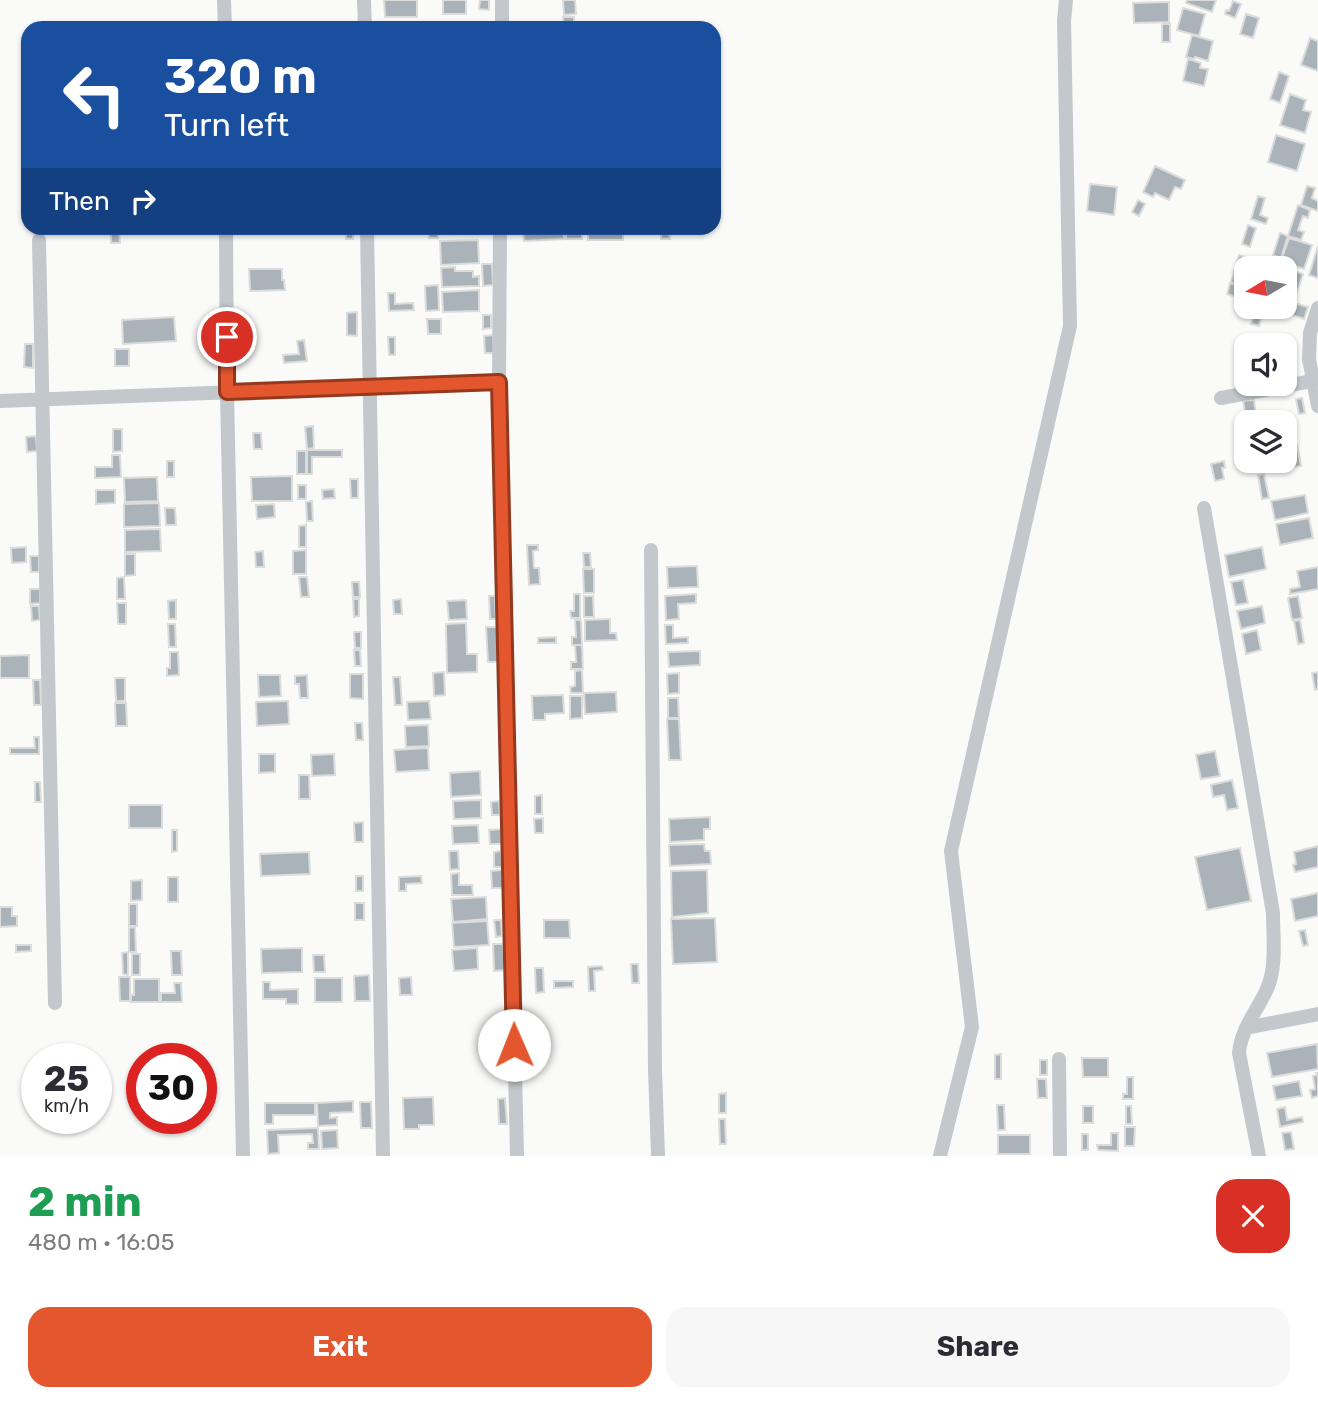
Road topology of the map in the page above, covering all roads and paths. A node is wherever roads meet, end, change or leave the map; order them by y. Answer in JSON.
{"nodes":[{"id":1,"x":224,"y":0,"type":"edge"},
{"id":2,"x":364,"y":0,"type":"edge"},
{"id":3,"x":502,"y":0,"type":"edge"},
{"id":4,"x":1066,"y":0,"type":"edge"},
{"id":5,"x":225,"y":21,"type":"edge"},
{"id":6,"x":365,"y":21,"type":"edge"},
{"id":7,"x":502,"y":21,"type":"edge"},
{"id":8,"x":226,"y":235,"type":"edge"},
{"id":9,"x":367,"y":235,"type":"edge"},
{"id":10,"x":500,"y":235,"type":"edge"},
{"id":11,"x":39,"y":240,"type":"dead end"},
{"id":12,"x":1318,"y":307,"type":"edge"},
{"id":13,"x":1316,"y":380,"type":"edge"},
{"id":14,"x":499,"y":382,"type":"junction"},
{"id":15,"x":368,"y":387,"type":"junction"},
{"id":16,"x":227,"y":392,"type":"junction"},
{"id":17,"x":1221,"y":398,"type":"dead end"},
{"id":18,"x":42,"y":399,"type":"junction"},
{"id":19,"x":0,"y":401,"type":"edge"},
{"id":20,"x":1318,"y":406,"type":"edge"},
{"id":21,"x":1204,"y":508,"type":"dead end"},
{"id":22,"x":651,"y":550,"type":"dead end"},
{"id":23,"x":55,"y":1003,"type":"dead end"},
{"id":24,"x":1318,"y":1014,"type":"edge"},
{"id":25,"x":1246,"y":1028,"type":"junction"},
{"id":26,"x":1059,"y":1059,"type":"dead end"},
{"id":27,"x":243,"y":1156,"type":"edge"},
{"id":28,"x":383,"y":1156,"type":"edge"},
{"id":29,"x":517,"y":1156,"type":"edge"},
{"id":30,"x":658,"y":1156,"type":"edge"},
{"id":31,"x":940,"y":1156,"type":"edge"},
{"id":32,"x":1060,"y":1156,"type":"edge"},
{"id":33,"x":1259,"y":1156,"type":"edge"}],
"edges":[{"from":1,"to":5,"type":"street"},
{"from":2,"to":6,"type":"street"},
{"from":3,"to":7,"type":"street"},
{"from":4,"to":31,"type":"street"},
{"from":8,"to":16,"type":"street"},
{"from":9,"to":15,"type":"street"},
{"from":10,"to":14,"type":"street"},
{"from":11,"to":18,"type":"street"},
{"from":12,"to":13,"type":"street"},
{"from":13,"to":17,"type":"street"},
{"from":13,"to":20,"type":"street"},
{"from":14,"to":15,"type":"street"},
{"from":14,"to":29,"type":"street"},
{"from":15,"to":16,"type":"street"},
{"from":15,"to":28,"type":"street"},
{"from":16,"to":18,"type":"street"},
{"from":16,"to":27,"type":"street"},
{"from":18,"to":19,"type":"street"},
{"from":18,"to":23,"type":"street"},
{"from":21,"to":25,"type":"street"},
{"from":22,"to":30,"type":"street"},
{"from":24,"to":25,"type":"street"},
{"from":25,"to":33,"type":"street"},
{"from":26,"to":32,"type":"street"}]}
